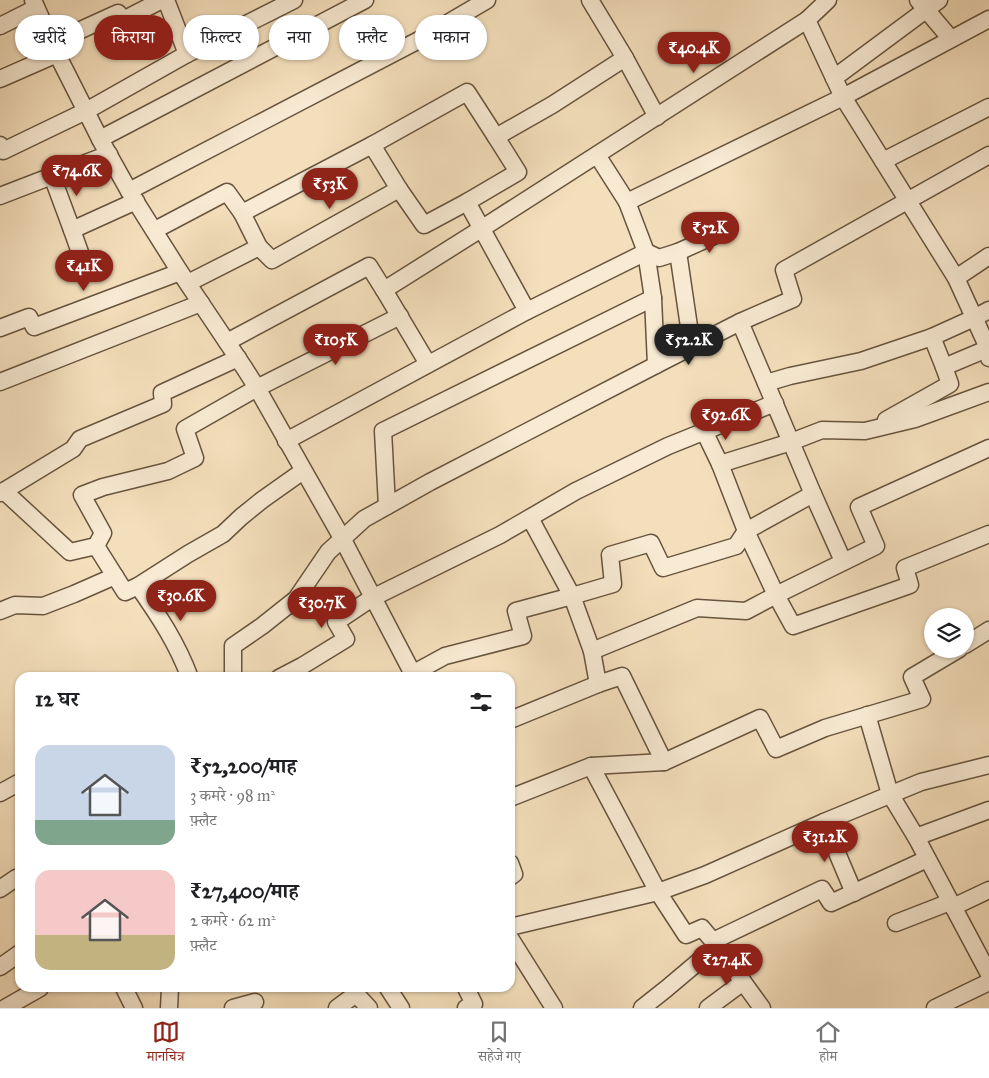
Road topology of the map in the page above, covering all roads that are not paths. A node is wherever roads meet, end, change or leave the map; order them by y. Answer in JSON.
{"nodes":[{"id":1,"x":162,"y":0,"type":"edge"},
{"id":2,"x":166,"y":0,"type":"edge"},
{"id":3,"x":294,"y":0,"type":"edge"},
{"id":4,"x":365,"y":0,"type":"edge"},
{"id":5,"x":487,"y":0,"type":"edge"},
{"id":6,"x":590,"y":0,"type":"edge"},
{"id":7,"x":828,"y":0,"type":"edge"},
{"id":8,"x":939,"y":0,"type":"edge"},
{"id":9,"x":35,"y":4,"type":"edge"},
{"id":10,"x":922,"y":5,"type":"edge"},
{"id":11,"x":259,"y":18,"type":"edge"},
{"id":12,"x":989,"y":19,"type":"edge"},
{"id":13,"x":807,"y":20,"type":"junction"},
{"id":14,"x":0,"y":26,"type":"edge"},
{"id":15,"x":84,"y":32,"type":"edge"},
{"id":16,"x":951,"y":39,"type":"junction"},
{"id":17,"x":183,"y":44,"type":"edge"},
{"id":18,"x":183,"y":56,"type":"edge"},
{"id":19,"x":625,"y":58,"type":"junction"},
{"id":20,"x":34,"y":60,"type":"edge"},
{"id":21,"x":60,"y":60,"type":"edge"},
{"id":22,"x":834,"y":78,"type":"junction"},
{"id":23,"x":0,"y":79,"type":"edge"},
{"id":24,"x":843,"y":97,"type":"junction"},
{"id":25,"x":989,"y":107,"type":"edge"},
{"id":26,"x":86,"y":110,"type":"junction"},
{"id":27,"x":657,"y":116,"type":"junction"},
{"id":28,"x":496,"y":137,"type":"junction"},
{"id":29,"x":100,"y":139,"type":"junction"},
{"id":30,"x":0,"y":144,"type":"edge"},
{"id":31,"x":372,"y":145,"type":"junction"},
{"id":32,"x":109,"y":154,"type":"junction"},
{"id":33,"x":597,"y":155,"type":"junction"},
{"id":34,"x":989,"y":155,"type":"edge"},
{"id":35,"x":883,"y":161,"type":"junction"},
{"id":36,"x":52,"y":176,"type":"junction"},
{"id":37,"x":399,"y":189,"type":"junction"},
{"id":38,"x":0,"y":196,"type":"edge"},
{"id":39,"x":133,"y":196,"type":"junction"},
{"id":40,"x":907,"y":201,"type":"junction"},
{"id":41,"x":467,"y":202,"type":"junction"},
{"id":42,"x":627,"y":202,"type":"junction"},
{"id":43,"x":242,"y":213,"type":"junction"},
{"id":44,"x":481,"y":229,"type":"junction"},
{"id":45,"x":729,"y":229,"type":"dead end"},
{"id":46,"x":72,"y":230,"type":"junction"},
{"id":47,"x":155,"y":230,"type":"junction"},
{"id":48,"x":259,"y":247,"type":"junction"},
{"id":49,"x":646,"y":252,"type":"junction"},
{"id":50,"x":678,"y":252,"type":"junction"},
{"id":51,"x":989,"y":256,"type":"edge"},
{"id":52,"x":989,"y":264,"type":"edge"},
{"id":53,"x":87,"y":272,"type":"dead end"},
{"id":54,"x":184,"y":277,"type":"junction"},
{"id":55,"x":956,"y":278,"type":"junction"},
{"id":56,"x":384,"y":290,"type":"junction"},
{"id":57,"x":653,"y":298,"type":"junction"},
{"id":58,"x":201,"y":303,"type":"junction"},
{"id":59,"x":989,"y":310,"type":"edge"},
{"id":60,"x":527,"y":311,"type":"junction"},
{"id":61,"x":400,"y":316,"type":"junction"},
{"id":62,"x":974,"y":318,"type":"junction"},
{"id":63,"x":740,"y":322,"type":"junction"},
{"id":64,"x":0,"y":328,"type":"edge"},
{"id":65,"x":932,"y":337,"type":"junction"},
{"id":66,"x":227,"y":342,"type":"junction"},
{"id":67,"x":692,"y":347,"type":"junction"},
{"id":68,"x":989,"y":351,"type":"edge"},
{"id":69,"x":238,"y":358,"type":"junction"},
{"id":70,"x":428,"y":364,"type":"junction"},
{"id":71,"x":656,"y":365,"type":"junction"},
{"id":72,"x":944,"y":367,"type":"junction"},
{"id":73,"x":0,"y":382,"type":"edge"},
{"id":74,"x":766,"y":383,"type":"junction"},
{"id":75,"x":950,"y":384,"type":"junction"},
{"id":76,"x":257,"y":388,"type":"junction"},
{"id":77,"x":989,"y":392,"type":"edge"},
{"id":78,"x":775,"y":403,"type":"junction"},
{"id":79,"x":959,"y":403,"type":"junction"},
{"id":80,"x":704,"y":431,"type":"junction"},
{"id":81,"x":865,"y":431,"type":"junction"},
{"id":82,"x":286,"y":441,"type":"junction"},
{"id":83,"x":791,"y":442,"type":"junction"},
{"id":84,"x":989,"y":448,"type":"edge"},
{"id":85,"x":720,"y":464,"type":"junction"},
{"id":86,"x":303,"y":471,"type":"junction"},
{"id":87,"x":2,"y":492,"type":"edge"},
{"id":88,"x":813,"y":494,"type":"junction"},
{"id":89,"x":387,"y":506,"type":"junction"},
{"id":90,"x":530,"y":518,"type":"junction"},
{"id":91,"x":746,"y":531,"type":"junction"},
{"id":92,"x":989,"y":534,"type":"edge"},
{"id":93,"x":342,"y":538,"type":"junction"},
{"id":94,"x":96,"y":546,"type":"junction"},
{"id":95,"x":843,"y":561,"type":"junction"},
{"id":96,"x":115,"y":576,"type":"junction"},
{"id":97,"x":138,"y":586,"type":"junction"},
{"id":98,"x":776,"y":595,"type":"junction"},
{"id":99,"x":572,"y":596,"type":"junction"},
{"id":100,"x":372,"y":598,"type":"junction"},
{"id":101,"x":0,"y":611,"type":"edge"},
{"id":102,"x":989,"y":630,"type":"edge"},
{"id":103,"x":974,"y":639,"type":"edge"},
{"id":104,"x":592,"y":651,"type":"junction"},
{"id":105,"x":944,"y":658,"type":"edge"},
{"id":106,"x":188,"y":672,"type":"edge"},
{"id":107,"x":233,"y":672,"type":"edge"},
{"id":108,"x":290,"y":672,"type":"edge"},
{"id":109,"x":411,"y":672,"type":"edge"},
{"id":110,"x":419,"y":672,"type":"edge"},
{"id":111,"x":598,"y":684,"type":"junction"},
{"id":112,"x":867,"y":716,"type":"junction"},
{"id":113,"x":515,"y":718,"type":"edge"},
{"id":114,"x":664,"y":762,"type":"junction"},
{"id":115,"x":989,"y":765,"type":"edge"},
{"id":116,"x":591,"y":766,"type":"junction"},
{"id":117,"x":15,"y":785,"type":"edge"},
{"id":118,"x":0,"y":793,"type":"edge"},
{"id":119,"x":890,"y":794,"type":"junction"},
{"id":120,"x":515,"y":796,"type":"edge"},
{"id":121,"x":989,"y":810,"type":"edge"},
{"id":122,"x":824,"y":822,"type":"junction"},
{"id":123,"x":916,"y":837,"type":"junction"},
{"id":124,"x":928,"y":859,"type":"junction"},
{"id":125,"x":15,"y":879,"type":"edge"},
{"id":126,"x":0,"y":889,"type":"edge"},
{"id":127,"x":989,"y":890,"type":"edge"},
{"id":128,"x":658,"y":892,"type":"junction"},
{"id":129,"x":854,"y":893,"type":"junction"},
{"id":130,"x":952,"y":905,"type":"junction"},
{"id":131,"x":896,"y":923,"type":"dead end"},
{"id":132,"x":515,"y":926,"type":"edge"},
{"id":133,"x":715,"y":943,"type":"junction"},
{"id":134,"x":515,"y":946,"type":"edge"},
{"id":135,"x":15,"y":956,"type":"edge"},
{"id":136,"x":0,"y":967,"type":"edge"},
{"id":137,"x":989,"y":974,"type":"edge"},
{"id":138,"x":743,"y":982,"type":"junction"},
{"id":139,"x":989,"y":982,"type":"edge"},
{"id":140,"x":33,"y":992,"type":"edge"},
{"id":141,"x":126,"y":992,"type":"edge"},
{"id":142,"x":170,"y":992,"type":"edge"},
{"id":143,"x":390,"y":992,"type":"edge"},
{"id":144,"x":468,"y":992,"type":"edge"},
{"id":145,"x":255,"y":1002,"type":"dead end"},
{"id":146,"x":397,"y":1006,"type":"edge"},
{"id":147,"x":5,"y":1008,"type":"edge"},
{"id":148,"x":134,"y":1008,"type":"edge"},
{"id":149,"x":169,"y":1008,"type":"edge"},
{"id":150,"x":233,"y":1008,"type":"edge"},
{"id":151,"x":337,"y":1008,"type":"edge"},
{"id":152,"x":369,"y":1008,"type":"edge"},
{"id":153,"x":466,"y":1008,"type":"edge"},
{"id":154,"x":554,"y":1008,"type":"edge"},
{"id":155,"x":642,"y":1008,"type":"edge"},
{"id":156,"x":708,"y":1008,"type":"edge"},
{"id":157,"x":762,"y":1008,"type":"edge"},
{"id":158,"x":935,"y":1008,"type":"edge"}],
"edges":[{"from":1,"to":15,"type":"street"},
{"from":2,"to":17,"type":"street"},
{"from":3,"to":11,"type":"street"},
{"from":4,"to":29,"type":"street"},
{"from":5,"to":39,"type":"street"},
{"from":6,"to":19,"type":"street"},
{"from":7,"to":13,"type":"street"},
{"from":8,"to":10,"type":"street"},
{"from":9,"to":14,"type":"street"},
{"from":10,"to":16,"type":"street"},
{"from":10,"to":22,"type":"street"},
{"from":12,"to":16,"type":"street"},
{"from":13,"to":22,"type":"street"},
{"from":13,"to":27,"type":"street"},
{"from":16,"to":24,"type":"street"},
{"from":18,"to":26,"type":"street"},
{"from":19,"to":27,"type":"street"},
{"from":19,"to":28,"type":"street"},
{"from":20,"to":23,"type":"street"},
{"from":21,"to":26,"type":"street"},
{"from":22,"to":24,"type":"street"},
{"from":24,"to":35,"type":"street"},
{"from":24,"to":42,"type":"street"},
{"from":25,"to":35,"type":"street"},
{"from":26,"to":29,"type":"street"},
{"from":26,"to":30,"type":"street"},
{"from":27,"to":33,"type":"street"},
{"from":28,"to":31,"type":"street"},
{"from":28,"to":41,"type":"street"},
{"from":29,"to":32,"type":"street"},
{"from":31,"to":37,"type":"street"},
{"from":31,"to":43,"type":"street"},
{"from":32,"to":36,"type":"street"},
{"from":32,"to":39,"type":"street"},
{"from":33,"to":42,"type":"street"},
{"from":33,"to":44,"type":"street"},
{"from":34,"to":40,"type":"street"},
{"from":35,"to":40,"type":"street"},
{"from":36,"to":38,"type":"street"},
{"from":36,"to":46,"type":"street"},
{"from":37,"to":41,"type":"street"},
{"from":37,"to":48,"type":"street"},
{"from":39,"to":46,"type":"street"},
{"from":39,"to":47,"type":"street"},
{"from":40,"to":55,"type":"street"},
{"from":40,"to":63,"type":"street"},
{"from":41,"to":44,"type":"street"},
{"from":42,"to":49,"type":"street"},
{"from":43,"to":47,"type":"street"},
{"from":43,"to":48,"type":"street"},
{"from":44,"to":56,"type":"street"},
{"from":44,"to":60,"type":"street"},
{"from":45,"to":50,"type":"street"},
{"from":46,"to":53,"type":"street"},
{"from":47,"to":54,"type":"street"},
{"from":48,"to":54,"type":"street"},
{"from":49,"to":50,"type":"street"},
{"from":49,"to":57,"type":"street"},
{"from":49,"to":60,"type":"street"},
{"from":50,"to":67,"type":"street"},
{"from":51,"to":55,"type":"street"},
{"from":52,"to":55,"type":"street"},
{"from":54,"to":58,"type":"street"},
{"from":54,"to":64,"type":"street"},
{"from":55,"to":62,"type":"street"},
{"from":56,"to":61,"type":"street"},
{"from":56,"to":66,"type":"street"},
{"from":57,"to":71,"type":"street"},
{"from":57,"to":89,"type":"street"},
{"from":58,"to":66,"type":"street"},
{"from":58,"to":73,"type":"street"},
{"from":59,"to":62,"type":"street"},
{"from":60,"to":70,"type":"street"},
{"from":61,"to":70,"type":"street"},
{"from":61,"to":76,"type":"street"},
{"from":62,"to":65,"type":"street"},
{"from":62,"to":68,"type":"street"},
{"from":63,"to":67,"type":"street"},
{"from":63,"to":74,"type":"street"},
{"from":65,"to":72,"type":"street"},
{"from":65,"to":74,"type":"street"},
{"from":66,"to":69,"type":"street"},
{"from":67,"to":71,"type":"street"},
{"from":68,"to":72,"type":"street"},
{"from":69,"to":76,"type":"street"},
{"from":69,"to":87,"type":"street"},
{"from":70,"to":82,"type":"street"},
{"from":71,"to":89,"type":"street"},
{"from":72,"to":75,"type":"street"},
{"from":74,"to":78,"type":"street"},
{"from":75,"to":79,"type":"street"},
{"from":75,"to":81,"type":"street"},
{"from":76,"to":82,"type":"street"},
{"from":76,"to":94,"type":"street"},
{"from":77,"to":79,"type":"street"},
{"from":78,"to":80,"type":"street"},
{"from":78,"to":83,"type":"street"},
{"from":79,"to":81,"type":"street"},
{"from":80,"to":85,"type":"street"},
{"from":80,"to":90,"type":"street"},
{"from":81,"to":83,"type":"street"},
{"from":82,"to":86,"type":"street"},
{"from":83,"to":85,"type":"street"},
{"from":83,"to":88,"type":"street"},
{"from":84,"to":95,"type":"street"},
{"from":85,"to":91,"type":"street"},
{"from":86,"to":93,"type":"street"},
{"from":86,"to":97,"type":"street"},
{"from":87,"to":94,"type":"street"},
{"from":88,"to":91,"type":"street"},
{"from":88,"to":95,"type":"street"},
{"from":89,"to":93,"type":"street"},
{"from":90,"to":99,"type":"street"},
{"from":90,"to":100,"type":"street"},
{"from":91,"to":98,"type":"street"},
{"from":91,"to":99,"type":"street"},
{"from":92,"to":98,"type":"street"},
{"from":93,"to":100,"type":"street"},
{"from":93,"to":107,"type":"street"},
{"from":94,"to":96,"type":"street"},
{"from":95,"to":98,"type":"street"},
{"from":96,"to":97,"type":"street"},
{"from":96,"to":101,"type":"street"},
{"from":97,"to":106,"type":"street"},
{"from":98,"to":104,"type":"street"},
{"from":99,"to":104,"type":"street"},
{"from":99,"to":110,"type":"street"},
{"from":100,"to":108,"type":"street"},
{"from":100,"to":109,"type":"street"},
{"from":102,"to":103,"type":"street"},
{"from":104,"to":111,"type":"street"},
{"from":105,"to":112,"type":"street"},
{"from":111,"to":113,"type":"street"},
{"from":111,"to":114,"type":"street"},
{"from":112,"to":114,"type":"street"},
{"from":112,"to":119,"type":"street"},
{"from":114,"to":116,"type":"street"},
{"from":115,"to":119,"type":"street"},
{"from":116,"to":120,"type":"street"},
{"from":116,"to":128,"type":"street"},
{"from":117,"to":118,"type":"street"},
{"from":119,"to":122,"type":"street"},
{"from":119,"to":123,"type":"street"},
{"from":121,"to":123,"type":"street"},
{"from":122,"to":128,"type":"street"},
{"from":122,"to":129,"type":"street"},
{"from":123,"to":124,"type":"street"},
{"from":124,"to":129,"type":"street"},
{"from":124,"to":130,"type":"street"},
{"from":125,"to":126,"type":"street"},
{"from":127,"to":130,"type":"street"},
{"from":128,"to":132,"type":"street"},
{"from":128,"to":133,"type":"street"},
{"from":129,"to":133,"type":"street"},
{"from":130,"to":131,"type":"street"},
{"from":130,"to":137,"type":"street"},
{"from":133,"to":138,"type":"street"},
{"from":133,"to":155,"type":"street"},
{"from":134,"to":154,"type":"street"},
{"from":135,"to":136,"type":"street"},
{"from":138,"to":156,"type":"street"},
{"from":138,"to":157,"type":"street"},
{"from":139,"to":158,"type":"street"},
{"from":140,"to":147,"type":"street"},
{"from":141,"to":148,"type":"street"},
{"from":142,"to":149,"type":"street"},
{"from":143,"to":146,"type":"street"},
{"from":144,"to":153,"type":"street"},
{"from":145,"to":150,"type":"street"},
{"from":151,"to":152,"type":"street"}]}
